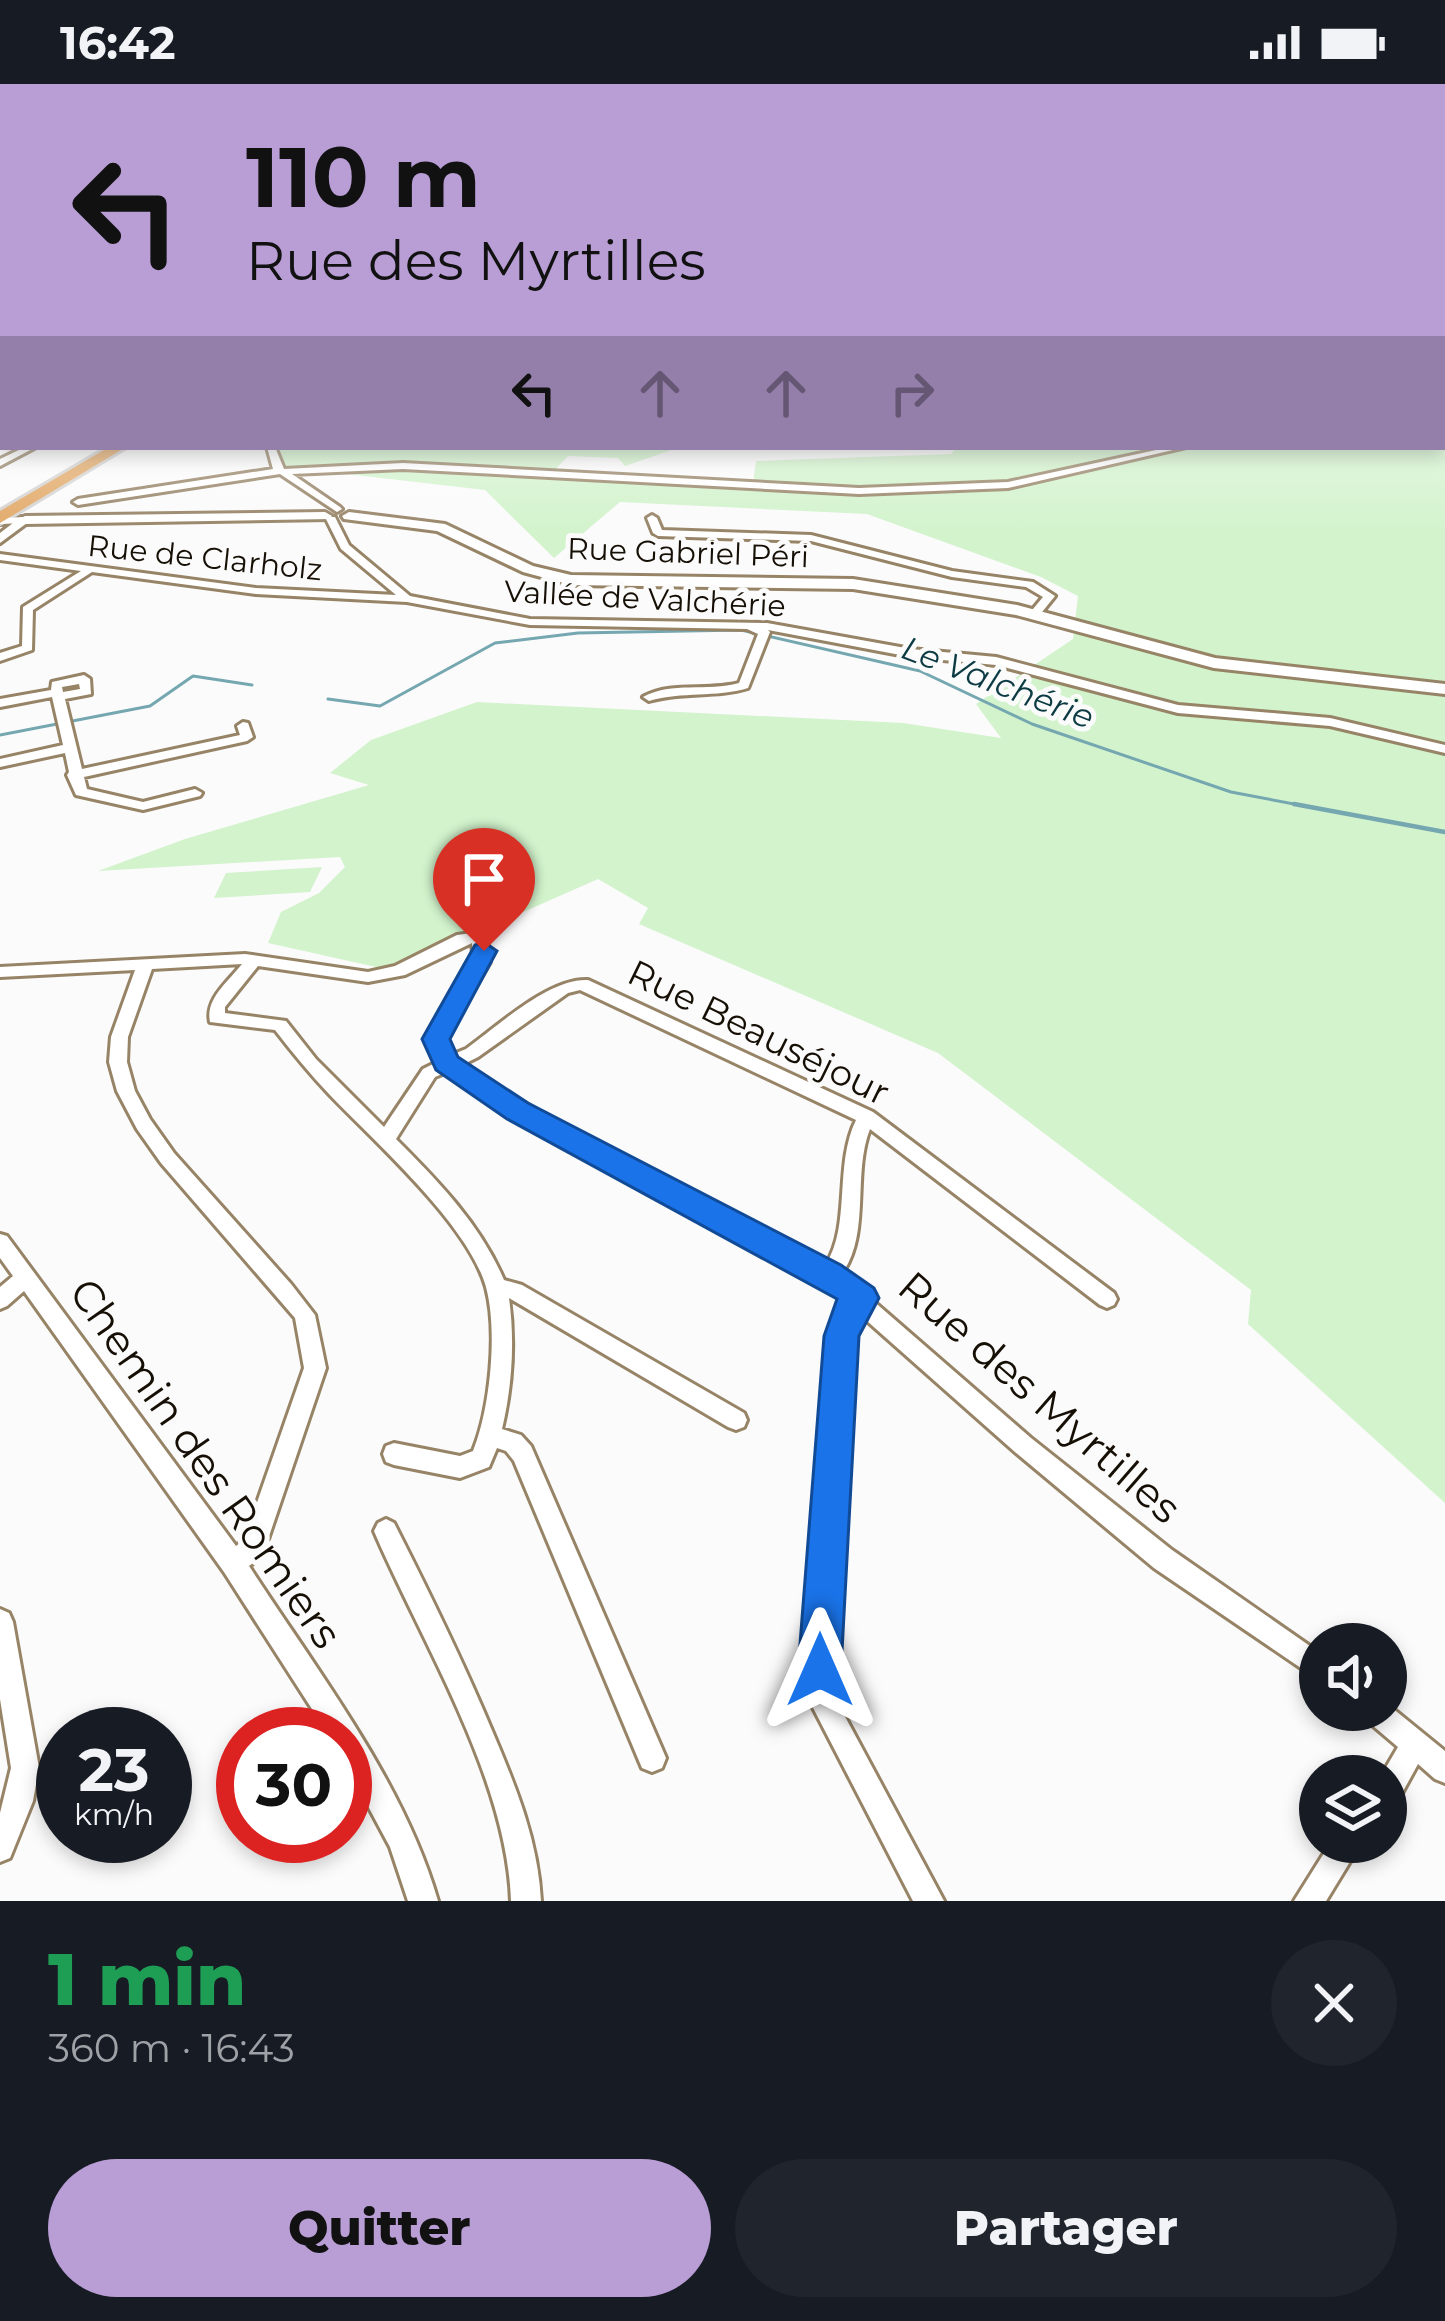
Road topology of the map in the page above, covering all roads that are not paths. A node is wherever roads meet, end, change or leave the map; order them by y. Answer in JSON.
{"nodes":[{"id":1,"x":103,"y":450,"type":"edge"},
{"id":2,"x":113,"y":450,"type":"edge"},
{"id":3,"x":134,"y":450,"type":"edge"},
{"id":4,"x":272,"y":450,"type":"edge"},
{"id":5,"x":1168,"y":450,"type":"edge"},
{"id":6,"x":282,"y":472,"type":"junction"},
{"id":7,"x":78,"y":502,"type":"dead end"},
{"id":8,"x":335,"y":515,"type":"junction"},
{"id":9,"x":7,"y":518,"type":"edge"},
{"id":10,"x":652,"y":518,"type":"dead end"},
{"id":11,"x":0,"y":539,"type":"edge"},
{"id":12,"x":0,"y":557,"type":"edge"},
{"id":13,"x":87,"y":572,"type":"junction"},
{"id":14,"x":407,"y":599,"type":"junction"},
{"id":15,"x":1034,"y":615,"type":"junction"},
{"id":16,"x":689,"y":623,"type":"junction"},
{"id":17,"x":0,"y":657,"type":"edge"},
{"id":18,"x":1445,"y":689,"type":"edge"},
{"id":19,"x":649,"y":697,"type":"dead end"},
{"id":20,"x":0,"y":703,"type":"edge"},
{"id":21,"x":243,"y":726,"type":"dead end"},
{"id":22,"x":68,"y":748,"type":"junction"},
{"id":23,"x":1445,"y":748,"type":"edge"},
{"id":24,"x":0,"y":763,"type":"edge"},
{"id":25,"x":74,"y":775,"type":"junction"},
{"id":26,"x":196,"y":793,"type":"dead end"},
{"id":27,"x":254,"y":960,"type":"junction"},
{"id":28,"x":146,"y":964,"type":"junction"},
{"id":29,"x":0,"y":972,"type":"edge"},
{"id":30,"x":446,"y":1063,"type":"junction"},
{"id":31,"x":867,"y":1117,"type":"junction"},
{"id":32,"x":388,"y":1136,"type":"junction"},
{"id":33,"x":0,"y":1242,"type":"edge"},
{"id":34,"x":829,"y":1275,"type":"junction"},
{"id":35,"x":23,"y":1279,"type":"junction"},
{"id":36,"x":496,"y":1287,"type":"junction"},
{"id":37,"x":862,"y":1298,"type":"junction"},
{"id":38,"x":1107,"y":1299,"type":"dead end"},
{"id":39,"x":0,"y":1300,"type":"edge"},
{"id":40,"x":736,"y":1420,"type":"dead end"},
{"id":41,"x":489,"y":1436,"type":"junction"},
{"id":42,"x":394,"y":1454,"type":"dead end"},
{"id":43,"x":386,"y":1531,"type":"dead end"},
{"id":44,"x":233,"y":1563,"type":"junction"},
{"id":45,"x":0,"y":1622,"type":"edge"},
{"id":46,"x":1299,"y":1653,"type":"edge"},
{"id":47,"x":325,"y":1707,"type":"edge"},
{"id":48,"x":1399,"y":1731,"type":"edge"},
{"id":49,"x":1415,"y":1744,"type":"junction"},
{"id":50,"x":652,"y":1758,"type":"dead end"},
{"id":51,"x":1407,"y":1758,"type":"edge"},
{"id":52,"x":1445,"y":1769,"type":"edge"},
{"id":53,"x":372,"y":1783,"type":"edge"},
{"id":54,"x":0,"y":1848,"type":"edge"},
{"id":55,"x":1334,"y":1863,"type":"edge"},
{"id":56,"x":423,"y":1901,"type":"edge"},
{"id":57,"x":526,"y":1901,"type":"edge"},
{"id":58,"x":929,"y":1901,"type":"edge"},
{"id":59,"x":1310,"y":1901,"type":"edge"}],
"edges":[{"from":1,"to":9,"type":"highway"},
{"from":2,"to":9,"type":"highway"},
{"from":3,"to":9,"type":"highway"},
{"from":4,"to":6,"type":"street"},
{"from":5,"to":6,"type":"street"},
{"from":6,"to":7,"type":"street"},
{"from":6,"to":8,"type":"street"},
{"from":8,"to":9,"type":"main road","name":"Rue Gabriel Péri"},
{"from":8,"to":14,"type":"street"},
{"from":8,"to":15,"type":"main road","name":"Rue Gabriel Péri"},
{"from":9,"to":11,"type":"street"},
{"from":10,"to":15,"type":"street"},
{"from":12,"to":13,"type":"street","name":"Rue de Clarholz"},
{"from":13,"to":14,"type":"street","name":"Rue de Clarholz"},
{"from":13,"to":17,"type":"street"},
{"from":14,"to":16,"type":"street","name":"Vallée de Valchérie"},
{"from":15,"to":18,"type":"main road","name":"Rue Gabriel Péri"},
{"from":16,"to":19,"type":"street"},
{"from":16,"to":23,"type":"street","name":"Vallée de Valchérie"},
{"from":20,"to":22,"type":"street"},
{"from":21,"to":25,"type":"street"},
{"from":22,"to":24,"type":"street"},
{"from":22,"to":25,"type":"street"},
{"from":25,"to":26,"type":"street"},
{"from":27,"to":28,"type":"street"},
{"from":27,"to":30,"type":"street"},
{"from":27,"to":32,"type":"street"},
{"from":28,"to":29,"type":"street"},
{"from":28,"to":44,"type":"street"},
{"from":30,"to":31,"type":"street","name":"Rue Beauséjour"},
{"from":30,"to":32,"type":"street","name":"Rue Beauséjour"},
{"from":30,"to":34,"type":"street","name":"Rue des Myrtilles"},
{"from":31,"to":34,"type":"street"},
{"from":31,"to":38,"type":"street","name":"Rue Beauséjour"},
{"from":32,"to":36,"type":"street"},
{"from":33,"to":35,"type":"street","name":"Chemin des Romiers"},
{"from":34,"to":37,"type":"street","name":"Rue des Myrtilles"},
{"from":35,"to":39,"type":"street"},
{"from":35,"to":44,"type":"street","name":"Chemin des Romiers"},
{"from":36,"to":40,"type":"street"},
{"from":36,"to":41,"type":"street"},
{"from":37,"to":46,"type":"street","name":"Rue des Myrtilles"},
{"from":37,"to":58,"type":"street"},
{"from":41,"to":42,"type":"street"},
{"from":41,"to":50,"type":"street"},
{"from":43,"to":57,"type":"street"},
{"from":44,"to":47,"type":"street","name":"Chemin des Romiers"},
{"from":45,"to":54,"type":"street"},
{"from":48,"to":49,"type":"street"},
{"from":49,"to":51,"type":"street"},
{"from":49,"to":52,"type":"street"},
{"from":53,"to":56,"type":"street","name":"Chemin des Romiers"},
{"from":55,"to":59,"type":"street"}]}
